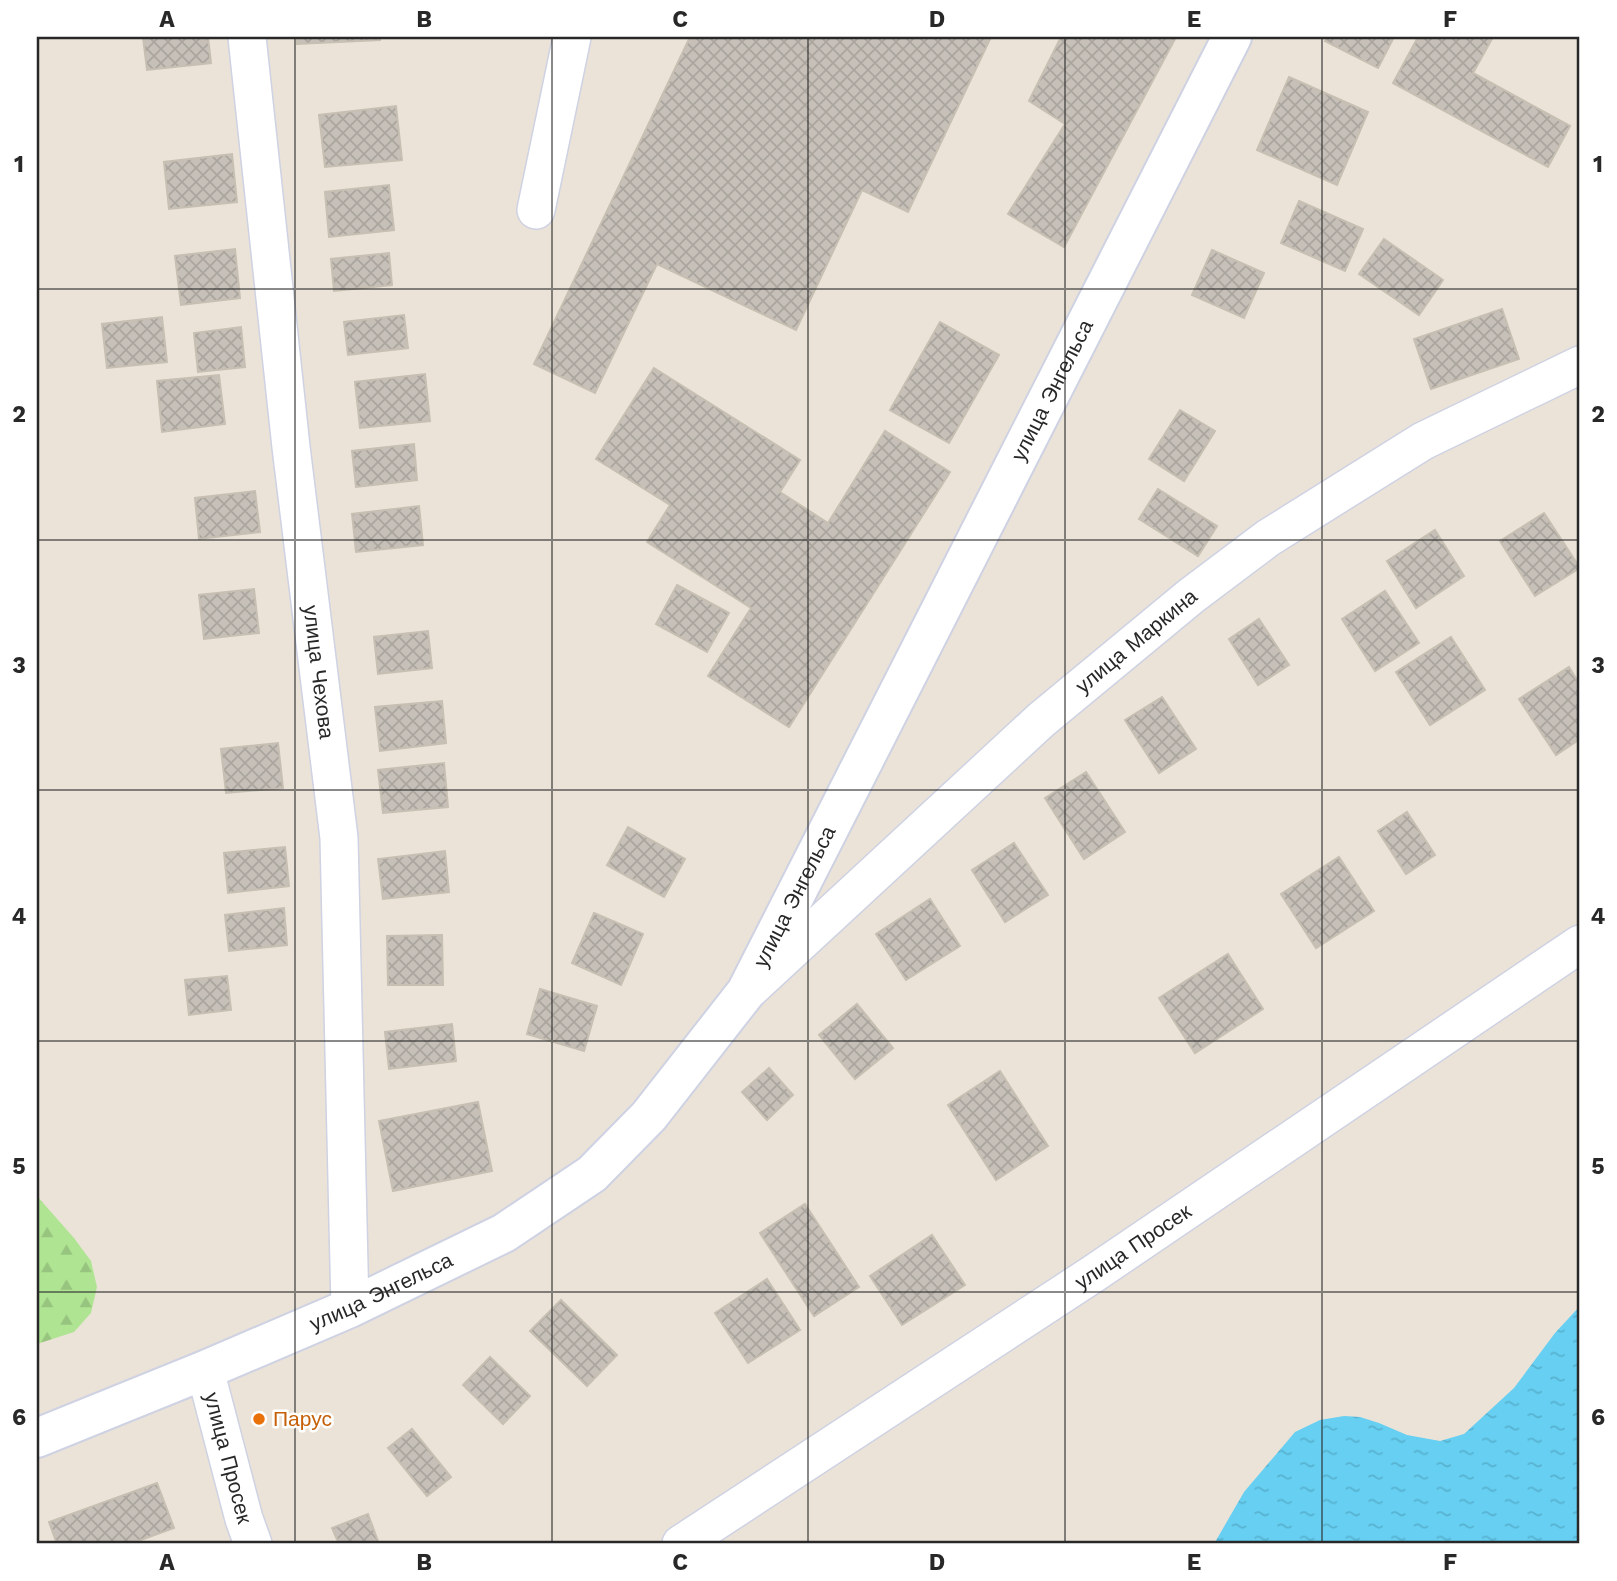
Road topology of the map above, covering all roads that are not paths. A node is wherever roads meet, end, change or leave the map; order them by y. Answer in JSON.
{"nodes":[{"id":1,"x":247,"y":37,"type":"edge"},
{"id":2,"x":572,"y":37,"type":"edge"},
{"id":3,"x":1232,"y":37,"type":"edge"},
{"id":4,"x":536,"y":210,"type":"dead end"},
{"id":5,"x":1580,"y":365,"type":"edge"},
{"id":6,"x":1580,"y":944,"type":"edge"},
{"id":7,"x":746,"y":992,"type":"junction"},
{"id":8,"x":350,"y":1308,"type":"junction"},
{"id":9,"x":205,"y":1370,"type":"junction"},
{"id":10,"x":37,"y":1438,"type":"edge"},
{"id":11,"x":253,"y":1544,"type":"edge"},
{"id":12,"x":681,"y":1544,"type":"edge"}],
"edges":[{"from":1,"to":8,"type":"street","name":"улица Чехова"},
{"from":2,"to":4,"type":"street"},
{"from":3,"to":7,"type":"main road","name":"улица Энгельса"},
{"from":5,"to":7,"type":"street","name":"улица Маркина"},
{"from":6,"to":12,"type":"street","name":"улица Просек"},
{"from":7,"to":8,"type":"main road","name":"улица Энгельса"},
{"from":8,"to":9,"type":"main road","name":"улица Энгельса"},
{"from":9,"to":10,"type":"main road","name":"улица Энгельса"},
{"from":9,"to":11,"type":"street","name":"улица Просек"}]}
